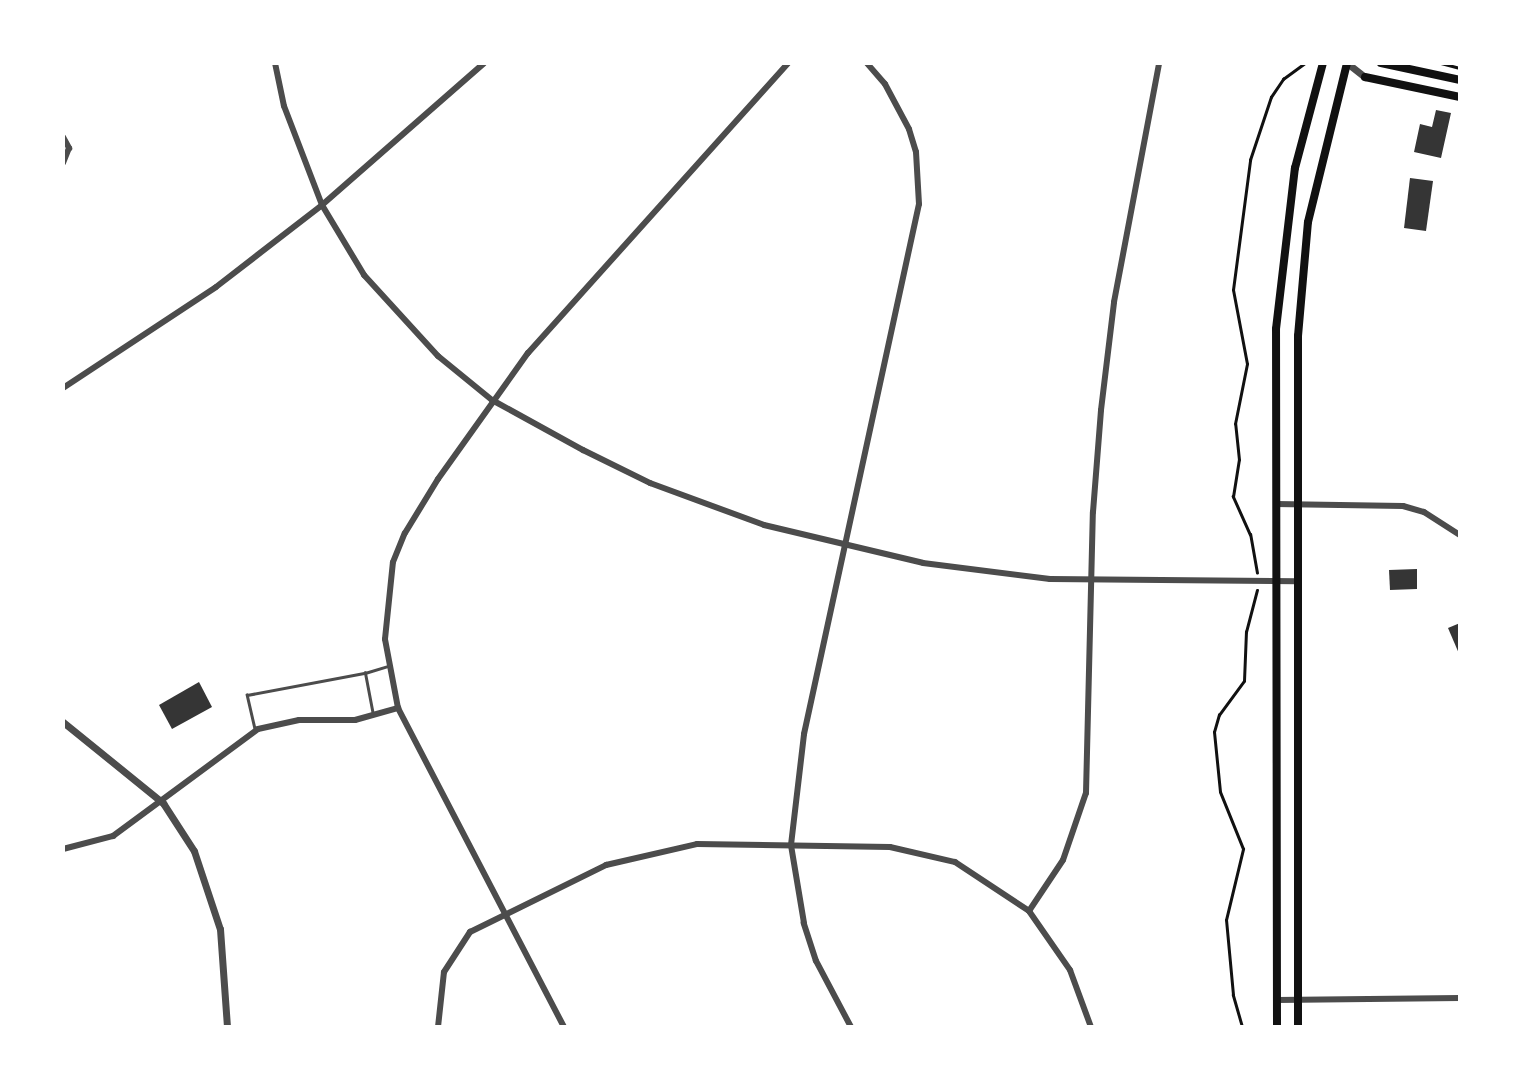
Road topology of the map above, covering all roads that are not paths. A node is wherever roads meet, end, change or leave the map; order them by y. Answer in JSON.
{"nodes":[{"id":1,"x":275,"y":63,"type":"edge"},
{"id":2,"x":484,"y":63,"type":"edge"},
{"id":3,"x":788,"y":63,"type":"edge"},
{"id":4,"x":867,"y":63,"type":"edge"},
{"id":5,"x":1159,"y":63,"type":"edge"},
{"id":6,"x":1322,"y":63,"type":"edge"},
{"id":7,"x":1347,"y":63,"type":"edge"},
{"id":8,"x":1381,"y":63,"type":"edge"},
{"id":9,"x":1365,"y":77,"type":"joint"},
{"id":10,"x":1460,"y":80,"type":"edge"},
{"id":11,"x":1460,"y":97,"type":"edge"},
{"id":12,"x":63,"y":137,"type":"edge"},
{"id":13,"x":63,"y":163,"type":"edge"},
{"id":14,"x":322,"y":205,"type":"junction"},
{"id":15,"x":63,"y":387,"type":"edge"},
{"id":16,"x":492,"y":400,"type":"junction"},
{"id":17,"x":1276,"y":504,"type":"junction"},
{"id":18,"x":1297,"y":505,"type":"junction"},
{"id":19,"x":1460,"y":535,"type":"edge"},
{"id":20,"x":847,"y":546,"type":"junction"},
{"id":21,"x":1092,"y":579,"type":"junction"},
{"id":22,"x":1297,"y":580,"type":"junction"},
{"id":23,"x":1276,"y":581,"type":"junction"},
{"id":24,"x":388,"y":666,"type":"junction"},
{"id":25,"x":365,"y":673,"type":"junction"},
{"id":26,"x":398,"y":708,"type":"junction"},
{"id":27,"x":373,"y":715,"type":"junction"},
{"id":28,"x":63,"y":722,"type":"edge"},
{"id":29,"x":255,"y":731,"type":"junction"},
{"id":30,"x":163,"y":803,"type":"junction"},
{"id":31,"x":791,"y":845,"type":"junction"},
{"id":32,"x":63,"y":849,"type":"edge"},
{"id":33,"x":1029,"y":911,"type":"junction"},
{"id":34,"x":503,"y":913,"type":"junction"},
{"id":35,"x":1460,"y":999,"type":"edge"},
{"id":36,"x":1277,"y":1000,"type":"junction"},
{"id":37,"x":1298,"y":1000,"type":"junction"},
{"id":38,"x":227,"y":1027,"type":"edge"},
{"id":39,"x":438,"y":1027,"type":"edge"},
{"id":40,"x":564,"y":1027,"type":"edge"},
{"id":41,"x":851,"y":1027,"type":"edge"},
{"id":42,"x":1091,"y":1027,"type":"edge"},
{"id":43,"x":1277,"y":1027,"type":"edge"},
{"id":44,"x":1298,"y":1027,"type":"edge"}],
"edges":[{"from":1,"to":14,"type":"street"},
{"from":2,"to":14,"type":"street"},
{"from":3,"to":16,"type":"street"},
{"from":4,"to":20,"type":"street"},
{"from":5,"to":21,"type":"street"},
{"from":6,"to":17,"type":"main road"},
{"from":7,"to":9,"type":"street"},
{"from":7,"to":18,"type":"main road"},
{"from":8,"to":10,"type":"main road"},
{"from":9,"to":11,"type":"main road"},
{"from":12,"to":13,"type":"street"},
{"from":14,"to":15,"type":"street"},
{"from":14,"to":16,"type":"street"},
{"from":16,"to":20,"type":"street"},
{"from":16,"to":24,"type":"street"},
{"from":17,"to":18,"type":"street"},
{"from":17,"to":23,"type":"main road"},
{"from":18,"to":19,"type":"street"},
{"from":18,"to":22,"type":"main road"},
{"from":20,"to":21,"type":"street"},
{"from":20,"to":31,"type":"street"},
{"from":21,"to":23,"type":"street"},
{"from":21,"to":33,"type":"street"},
{"from":22,"to":23,"type":"street"},
{"from":22,"to":37,"type":"main road"},
{"from":23,"to":36,"type":"main road"},
{"from":24,"to":25,"type":"lane"},
{"from":24,"to":26,"type":"street"},
{"from":25,"to":27,"type":"lane"},
{"from":25,"to":29,"type":"lane"},
{"from":26,"to":27,"type":"street"},
{"from":26,"to":34,"type":"street"},
{"from":27,"to":29,"type":"street"},
{"from":28,"to":30,"type":"street"},
{"from":29,"to":30,"type":"street"},
{"from":30,"to":32,"type":"street"},
{"from":30,"to":38,"type":"street"},
{"from":31,"to":33,"type":"street"},
{"from":31,"to":34,"type":"street"},
{"from":31,"to":41,"type":"street"},
{"from":33,"to":42,"type":"street"},
{"from":34,"to":39,"type":"street"},
{"from":34,"to":40,"type":"street"},
{"from":35,"to":37,"type":"street"},
{"from":36,"to":37,"type":"street"},
{"from":36,"to":43,"type":"main road"},
{"from":37,"to":44,"type":"main road"}]}
